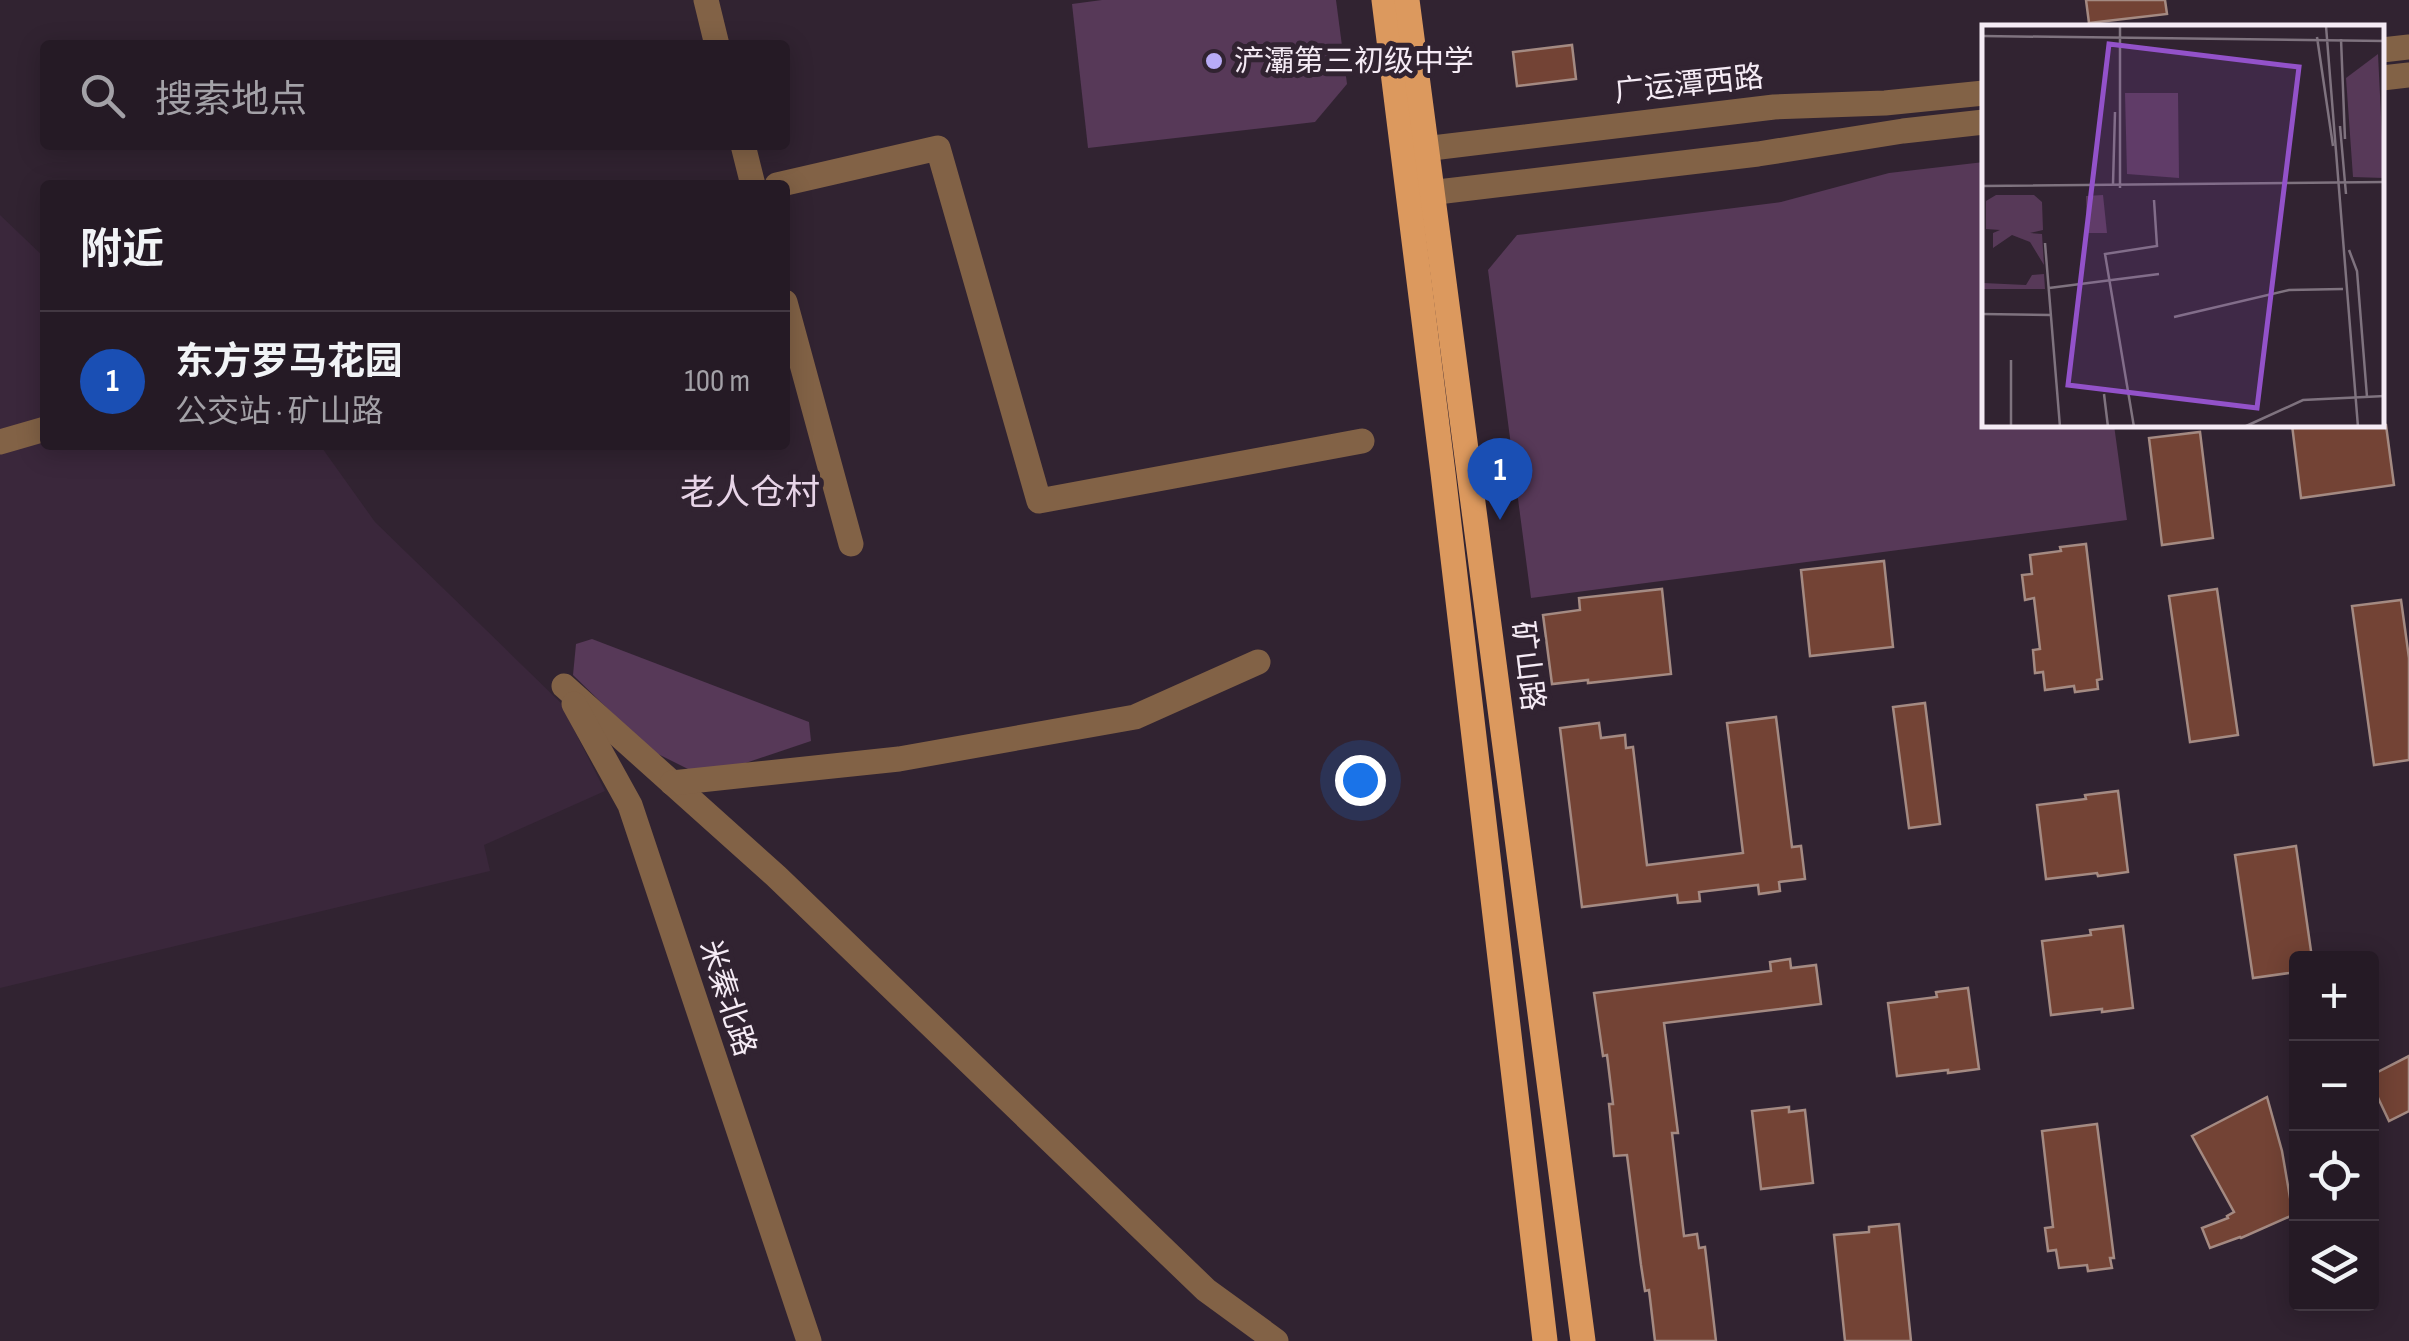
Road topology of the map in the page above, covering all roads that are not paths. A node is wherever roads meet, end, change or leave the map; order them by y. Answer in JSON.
{"nodes":[{"id":1,"x":706,"y":0,"type":"edge"},
{"id":2,"x":1384,"y":0,"type":"edge"},
{"id":3,"x":1407,"y":0,"type":"edge"},
{"id":4,"x":716,"y":40,"type":"edge"},
{"id":5,"x":2409,"y":47,"type":"edge"},
{"id":6,"x":2384,"y":50,"type":"edge"},
{"id":7,"x":2409,"y":75,"type":"edge"},
{"id":8,"x":2384,"y":78,"type":"edge"},
{"id":9,"x":1982,"y":92,"type":"edge"},
{"id":10,"x":1982,"y":122,"type":"edge"},
{"id":11,"x":743,"y":150,"type":"edge"},
{"id":12,"x":1414,"y":150,"type":"junction"},
{"id":13,"x":752,"y":180,"type":"edge"},
{"id":14,"x":790,"y":182,"type":"edge"},
{"id":15,"x":1433,"y":192,"type":"junction"},
{"id":16,"x":1407,"y":196,"type":"junction"},
{"id":17,"x":790,"y":320,"type":"edge"},
{"id":18,"x":40,"y":431,"type":"edge"},
{"id":19,"x":1362,"y":441,"type":"dead end"},
{"id":20,"x":0,"y":442,"type":"edge"},
{"id":21,"x":851,"y":544,"type":"dead end"},
{"id":22,"x":1258,"y":662,"type":"dead end"},
{"id":23,"x":672,"y":783,"type":"junction"},
{"id":24,"x":808,"y":1341,"type":"edge"},
{"id":25,"x":1276,"y":1341,"type":"edge"},
{"id":26,"x":1545,"y":1341,"type":"edge"},
{"id":27,"x":1583,"y":1341,"type":"edge"}],
"edges":[{"from":1,"to":4,"type":"street"},
{"from":2,"to":12,"type":"main road","name":"矿山路"},
{"from":3,"to":12,"type":"main road","name":"矿山路"},
{"from":5,"to":6,"type":"street"},
{"from":7,"to":8,"type":"street"},
{"from":9,"to":12,"type":"street","name":"广运潭西路"},
{"from":10,"to":15,"type":"street"},
{"from":11,"to":13,"type":"street"},
{"from":12,"to":15,"type":"main road","name":"矿山路"},
{"from":12,"to":16,"type":"main road","name":"矿山路"},
{"from":14,"to":19,"type":"street"},
{"from":15,"to":16,"type":"street"},
{"from":15,"to":27,"type":"main road","name":"矿山路"},
{"from":16,"to":26,"type":"main road","name":"矿山路"},
{"from":17,"to":21,"type":"street"},
{"from":18,"to":20,"type":"street"},
{"from":22,"to":23,"type":"street"},
{"from":23,"to":24,"type":"street","name":"米秦北路"},
{"from":23,"to":25,"type":"street"}]}
